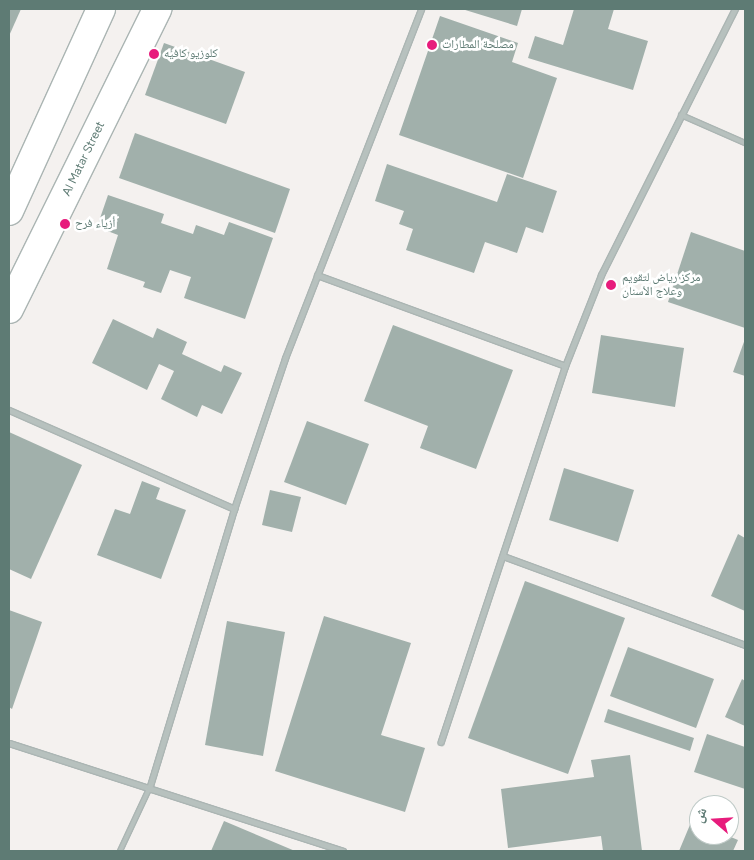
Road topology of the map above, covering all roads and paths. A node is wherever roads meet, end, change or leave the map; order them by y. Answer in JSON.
{"nodes":[{"id":1,"x":101,"y":9,"type":"edge"},
{"id":2,"x":157,"y":9,"type":"edge"},
{"id":3,"x":421,"y":9,"type":"edge"},
{"id":4,"x":735,"y":9,"type":"edge"},
{"id":5,"x":681,"y":115,"type":"junction"},
{"id":6,"x":745,"y":143,"type":"edge"},
{"id":7,"x":9,"y":211,"type":"edge"},
{"id":8,"x":317,"y":275,"type":"junction"},
{"id":9,"x":9,"y":309,"type":"edge"},
{"id":10,"x":565,"y":366,"type":"junction"},
{"id":11,"x":9,"y":410,"type":"edge"},
{"id":12,"x":234,"y":509,"type":"junction"},
{"id":13,"x":503,"y":556,"type":"junction"},
{"id":14,"x":745,"y":645,"type":"edge"},
{"id":15,"x":442,"y":742,"type":"dead end"},
{"id":16,"x":9,"y":743,"type":"edge"},
{"id":17,"x":149,"y":789,"type":"junction"},
{"id":18,"x":120,"y":851,"type":"edge"},
{"id":19,"x":343,"y":851,"type":"edge"}],
"edges":[{"from":1,"to":7,"type":"main road"},
{"from":2,"to":9,"type":"main road","name":"Al Matar Street"},
{"from":3,"to":8,"type":"street"},
{"from":4,"to":5,"type":"street"},
{"from":5,"to":6,"type":"lane"},
{"from":5,"to":10,"type":"street"},
{"from":8,"to":10,"type":"street"},
{"from":8,"to":12,"type":"street"},
{"from":10,"to":13,"type":"street"},
{"from":11,"to":12,"type":"street"},
{"from":12,"to":17,"type":"street"},
{"from":13,"to":14,"type":"street"},
{"from":13,"to":15,"type":"street"},
{"from":16,"to":17,"type":"street"},
{"from":17,"to":18,"type":"lane"},
{"from":17,"to":19,"type":"street"}]}
